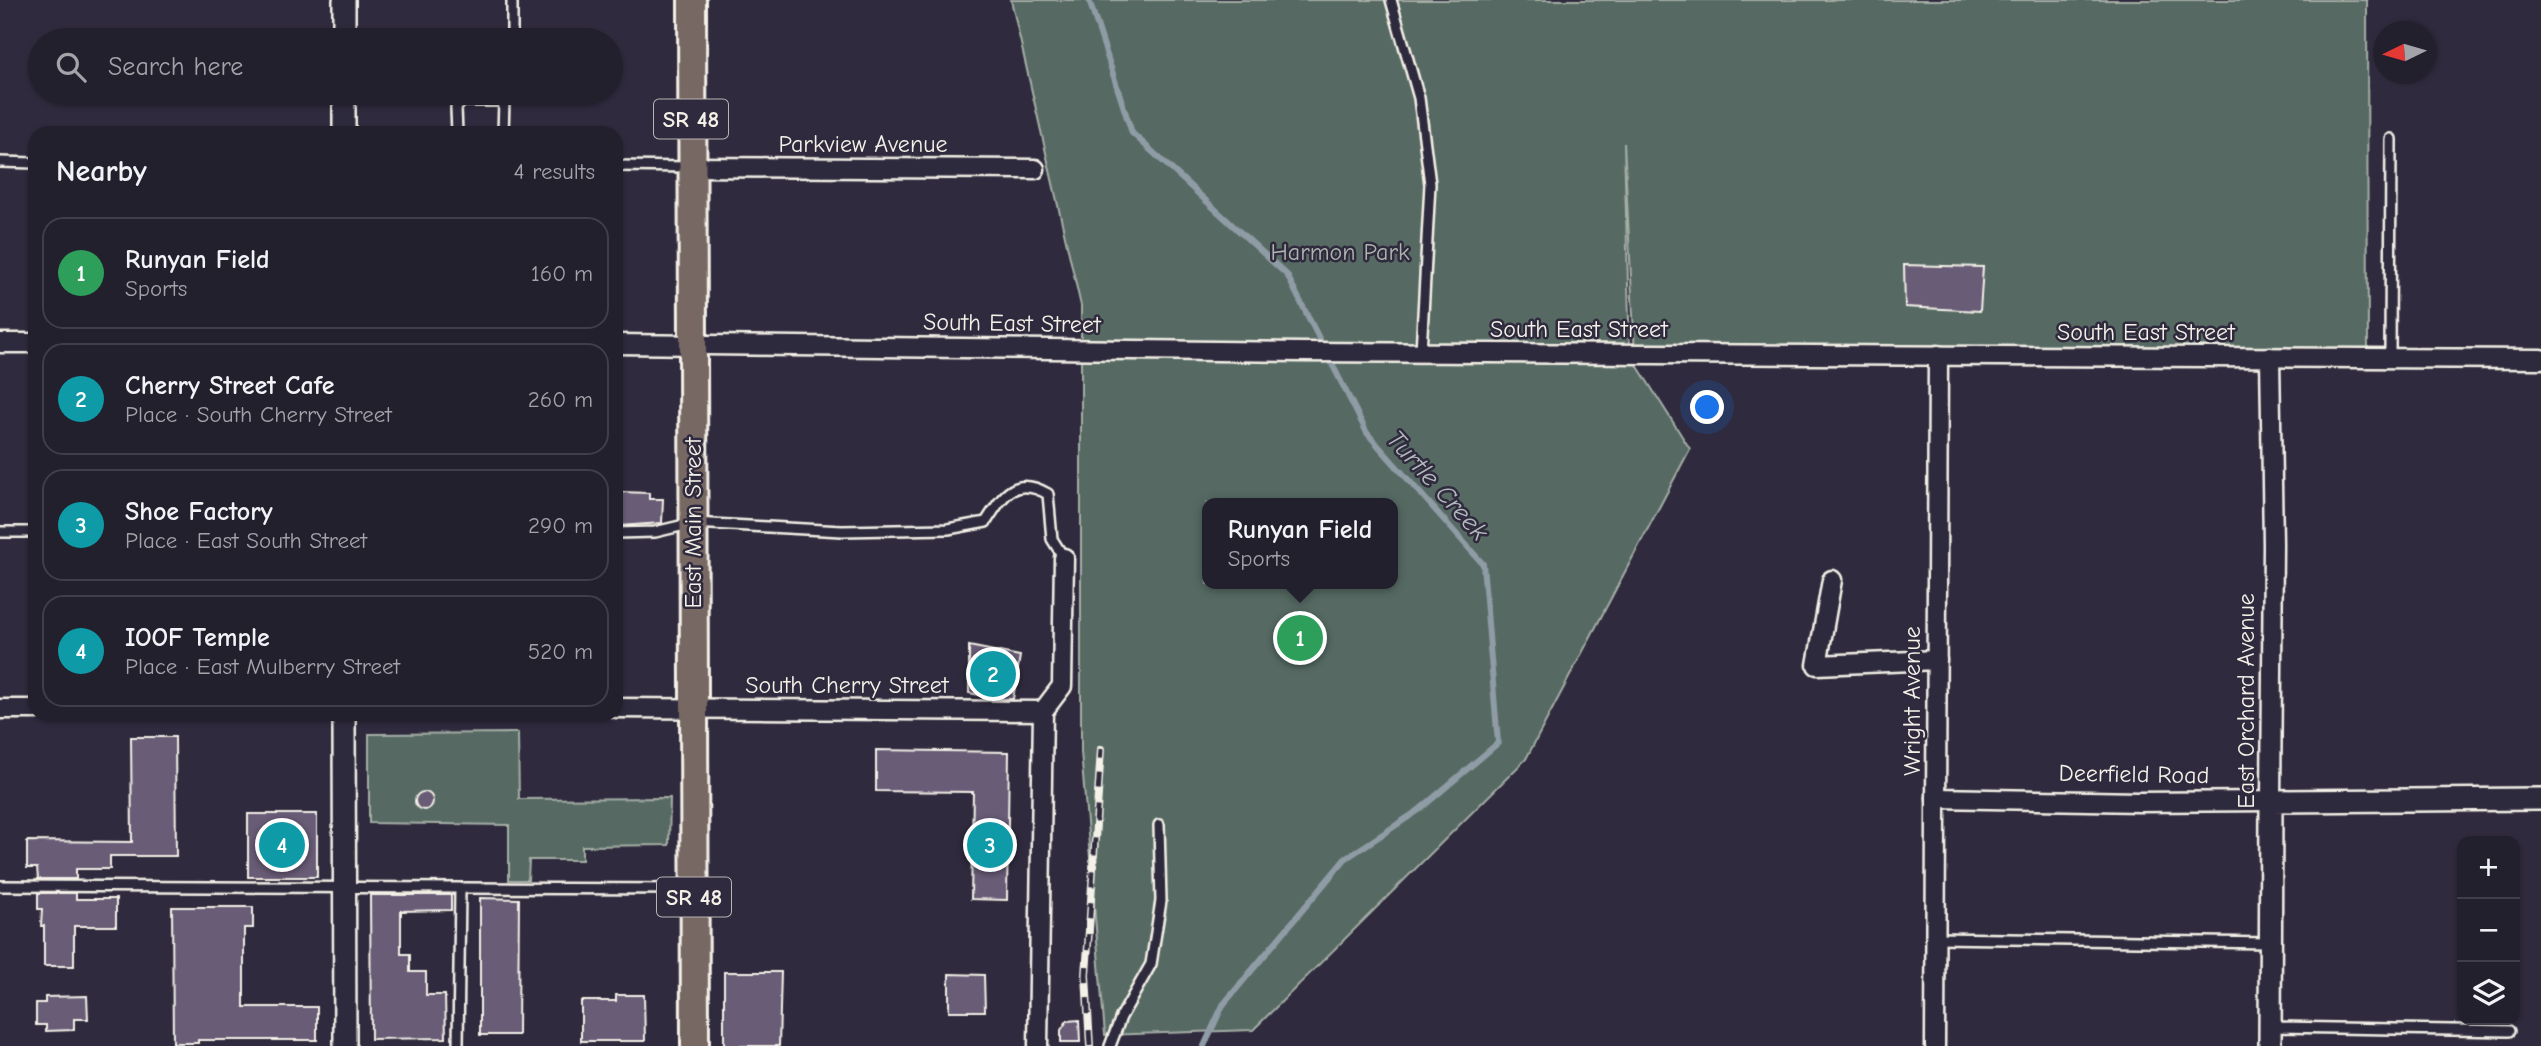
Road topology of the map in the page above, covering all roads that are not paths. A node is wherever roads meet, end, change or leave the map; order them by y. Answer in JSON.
{"nodes":[{"id":1,"x":344,"y":0,"type":"edge"},
{"id":2,"x":512,"y":0,"type":"edge"},
{"id":3,"x":692,"y":0,"type":"edge"},
{"id":4,"x":1391,"y":0,"type":"edge"},
{"id":5,"x":344,"y":28,"type":"edge"},
{"id":6,"x":512,"y":28,"type":"edge"},
{"id":7,"x":344,"y":105,"type":"edge"},
{"id":8,"x":459,"y":105,"type":"edge"},
{"id":9,"x":504,"y":105,"type":"edge"},
{"id":10,"x":344,"y":126,"type":"edge"},
{"id":11,"x":457,"y":126,"type":"edge"},
{"id":12,"x":503,"y":126,"type":"edge"},
{"id":13,"x":2391,"y":139,"type":"dead end"},
{"id":14,"x":0,"y":162,"type":"edge"},
{"id":15,"x":28,"y":163,"type":"edge"},
{"id":16,"x":623,"y":166,"type":"edge"},
{"id":17,"x":691,"y":167,"type":"junction"},
{"id":18,"x":1035,"y":169,"type":"dead end"},
{"id":19,"x":0,"y":343,"type":"edge"},
{"id":20,"x":28,"y":343,"type":"edge"},
{"id":21,"x":623,"y":344,"type":"edge"},
{"id":22,"x":692,"y":344,"type":"junction"},
{"id":23,"x":1421,"y":352,"type":"junction"},
{"id":24,"x":1938,"y":355,"type":"junction"},
{"id":25,"x":2270,"y":357,"type":"junction"},
{"id":26,"x":2390,"y":358,"type":"junction"},
{"id":27,"x":2541,"y":359,"type":"edge"},
{"id":28,"x":693,"y":523,"type":"junction"},
{"id":29,"x":0,"y":532,"type":"edge"},
{"id":30,"x":28,"y":532,"type":"edge"},
{"id":31,"x":623,"y":533,"type":"edge"},
{"id":32,"x":1064,"y":558,"type":"joint"},
{"id":33,"x":1832,"y":580,"type":"dead end"},
{"id":34,"x":1937,"y":660,"type":"junction"},
{"id":35,"x":623,"y":708,"type":"edge"},
{"id":36,"x":0,"y":709,"type":"edge"},
{"id":37,"x":28,"y":709,"type":"edge"},
{"id":38,"x":693,"y":709,"type":"junction"},
{"id":39,"x":1043,"y":710,"type":"junction"},
{"id":40,"x":344,"y":721,"type":"edge"},
{"id":41,"x":1937,"y":798,"type":"junction"},
{"id":42,"x":2541,"y":799,"type":"edge"},
{"id":43,"x":2271,"y":802,"type":"junction"},
{"id":44,"x":1159,"y":825,"type":"dead end"},
{"id":45,"x":0,"y":886,"type":"edge"},
{"id":46,"x":344,"y":889,"type":"junction"},
{"id":47,"x":460,"y":889,"type":"junction"},
{"id":48,"x":694,"y":889,"type":"junction"},
{"id":49,"x":1936,"y":938,"type":"junction"},
{"id":50,"x":2271,"y":943,"type":"junction"},
{"id":51,"x":2509,"y":1031,"type":"dead end"},
{"id":52,"x":2270,"y":1036,"type":"edge"},
{"id":53,"x":345,"y":1046,"type":"edge"},
{"id":54,"x":458,"y":1046,"type":"edge"},
{"id":55,"x":695,"y":1046,"type":"edge"},
{"id":56,"x":1038,"y":1046,"type":"edge"},
{"id":57,"x":1110,"y":1046,"type":"edge"},
{"id":58,"x":1936,"y":1046,"type":"edge"}],
"edges":[{"from":1,"to":5,"type":"street"},
{"from":2,"to":6,"type":"lane"},
{"from":3,"to":17,"type":"main road","name":"East Main Street","number":"SR 48"},
{"from":4,"to":23,"type":"lane"},
{"from":7,"to":10,"type":"street"},
{"from":8,"to":11,"type":"lane"},
{"from":9,"to":12,"type":"lane"},
{"from":13,"to":26,"type":"lane"},
{"from":14,"to":15,"type":"lane"},
{"from":16,"to":17,"type":"lane"},
{"from":17,"to":18,"type":"street","name":"Parkview Avenue"},
{"from":17,"to":22,"type":"main road","name":"East Main Street","number":"SR 48"},
{"from":19,"to":20,"type":"street"},
{"from":21,"to":22,"type":"street","name":"South East Street"},
{"from":22,"to":23,"type":"street","name":"South East Street"},
{"from":22,"to":28,"type":"main road","name":"East Main Street","number":"SR 48"},
{"from":23,"to":24,"type":"street","name":"South East Street"},
{"from":24,"to":25,"type":"street","name":"South East Street"},
{"from":24,"to":34,"type":"street","name":"Wright Avenue"},
{"from":25,"to":26,"type":"street","name":"South East Street"},
{"from":25,"to":43,"type":"street","name":"East Orchard Avenue"},
{"from":26,"to":27,"type":"street","name":"South East Street"},
{"from":28,"to":31,"type":"lane"},
{"from":28,"to":32,"type":"lane"},
{"from":28,"to":38,"type":"main road","name":"East Main Street","number":"SR 48"},
{"from":29,"to":30,"type":"lane"},
{"from":32,"to":39,"type":"street"},
{"from":33,"to":34,"type":"street"},
{"from":34,"to":41,"type":"street","name":"Wright Avenue"},
{"from":35,"to":38,"type":"street","name":"South Cherry Street"},
{"from":36,"to":37,"type":"street"},
{"from":38,"to":39,"type":"street","name":"South Cherry Street"},
{"from":38,"to":48,"type":"main road","name":"East Main Street","number":"SR 48"},
{"from":39,"to":56,"type":"street"},
{"from":40,"to":46,"type":"street"},
{"from":41,"to":43,"type":"street","name":"Deerfield Road"},
{"from":41,"to":49,"type":"street","name":"Wright Avenue"},
{"from":42,"to":43,"type":"street","name":"Deerfield Road"},
{"from":43,"to":50,"type":"street","name":"East Orchard Avenue"},
{"from":44,"to":57,"type":"lane"},
{"from":45,"to":46,"type":"lane"},
{"from":46,"to":47,"type":"lane"},
{"from":46,"to":53,"type":"street"},
{"from":47,"to":48,"type":"lane"},
{"from":47,"to":54,"type":"lane"},
{"from":48,"to":55,"type":"main road","name":"East Main Street","number":"SR 48"},
{"from":49,"to":50,"type":"lane"},
{"from":49,"to":58,"type":"street","name":"Wright Avenue"},
{"from":50,"to":52,"type":"street","name":"East Orchard Avenue"},
{"from":51,"to":52,"type":"lane"}]}
